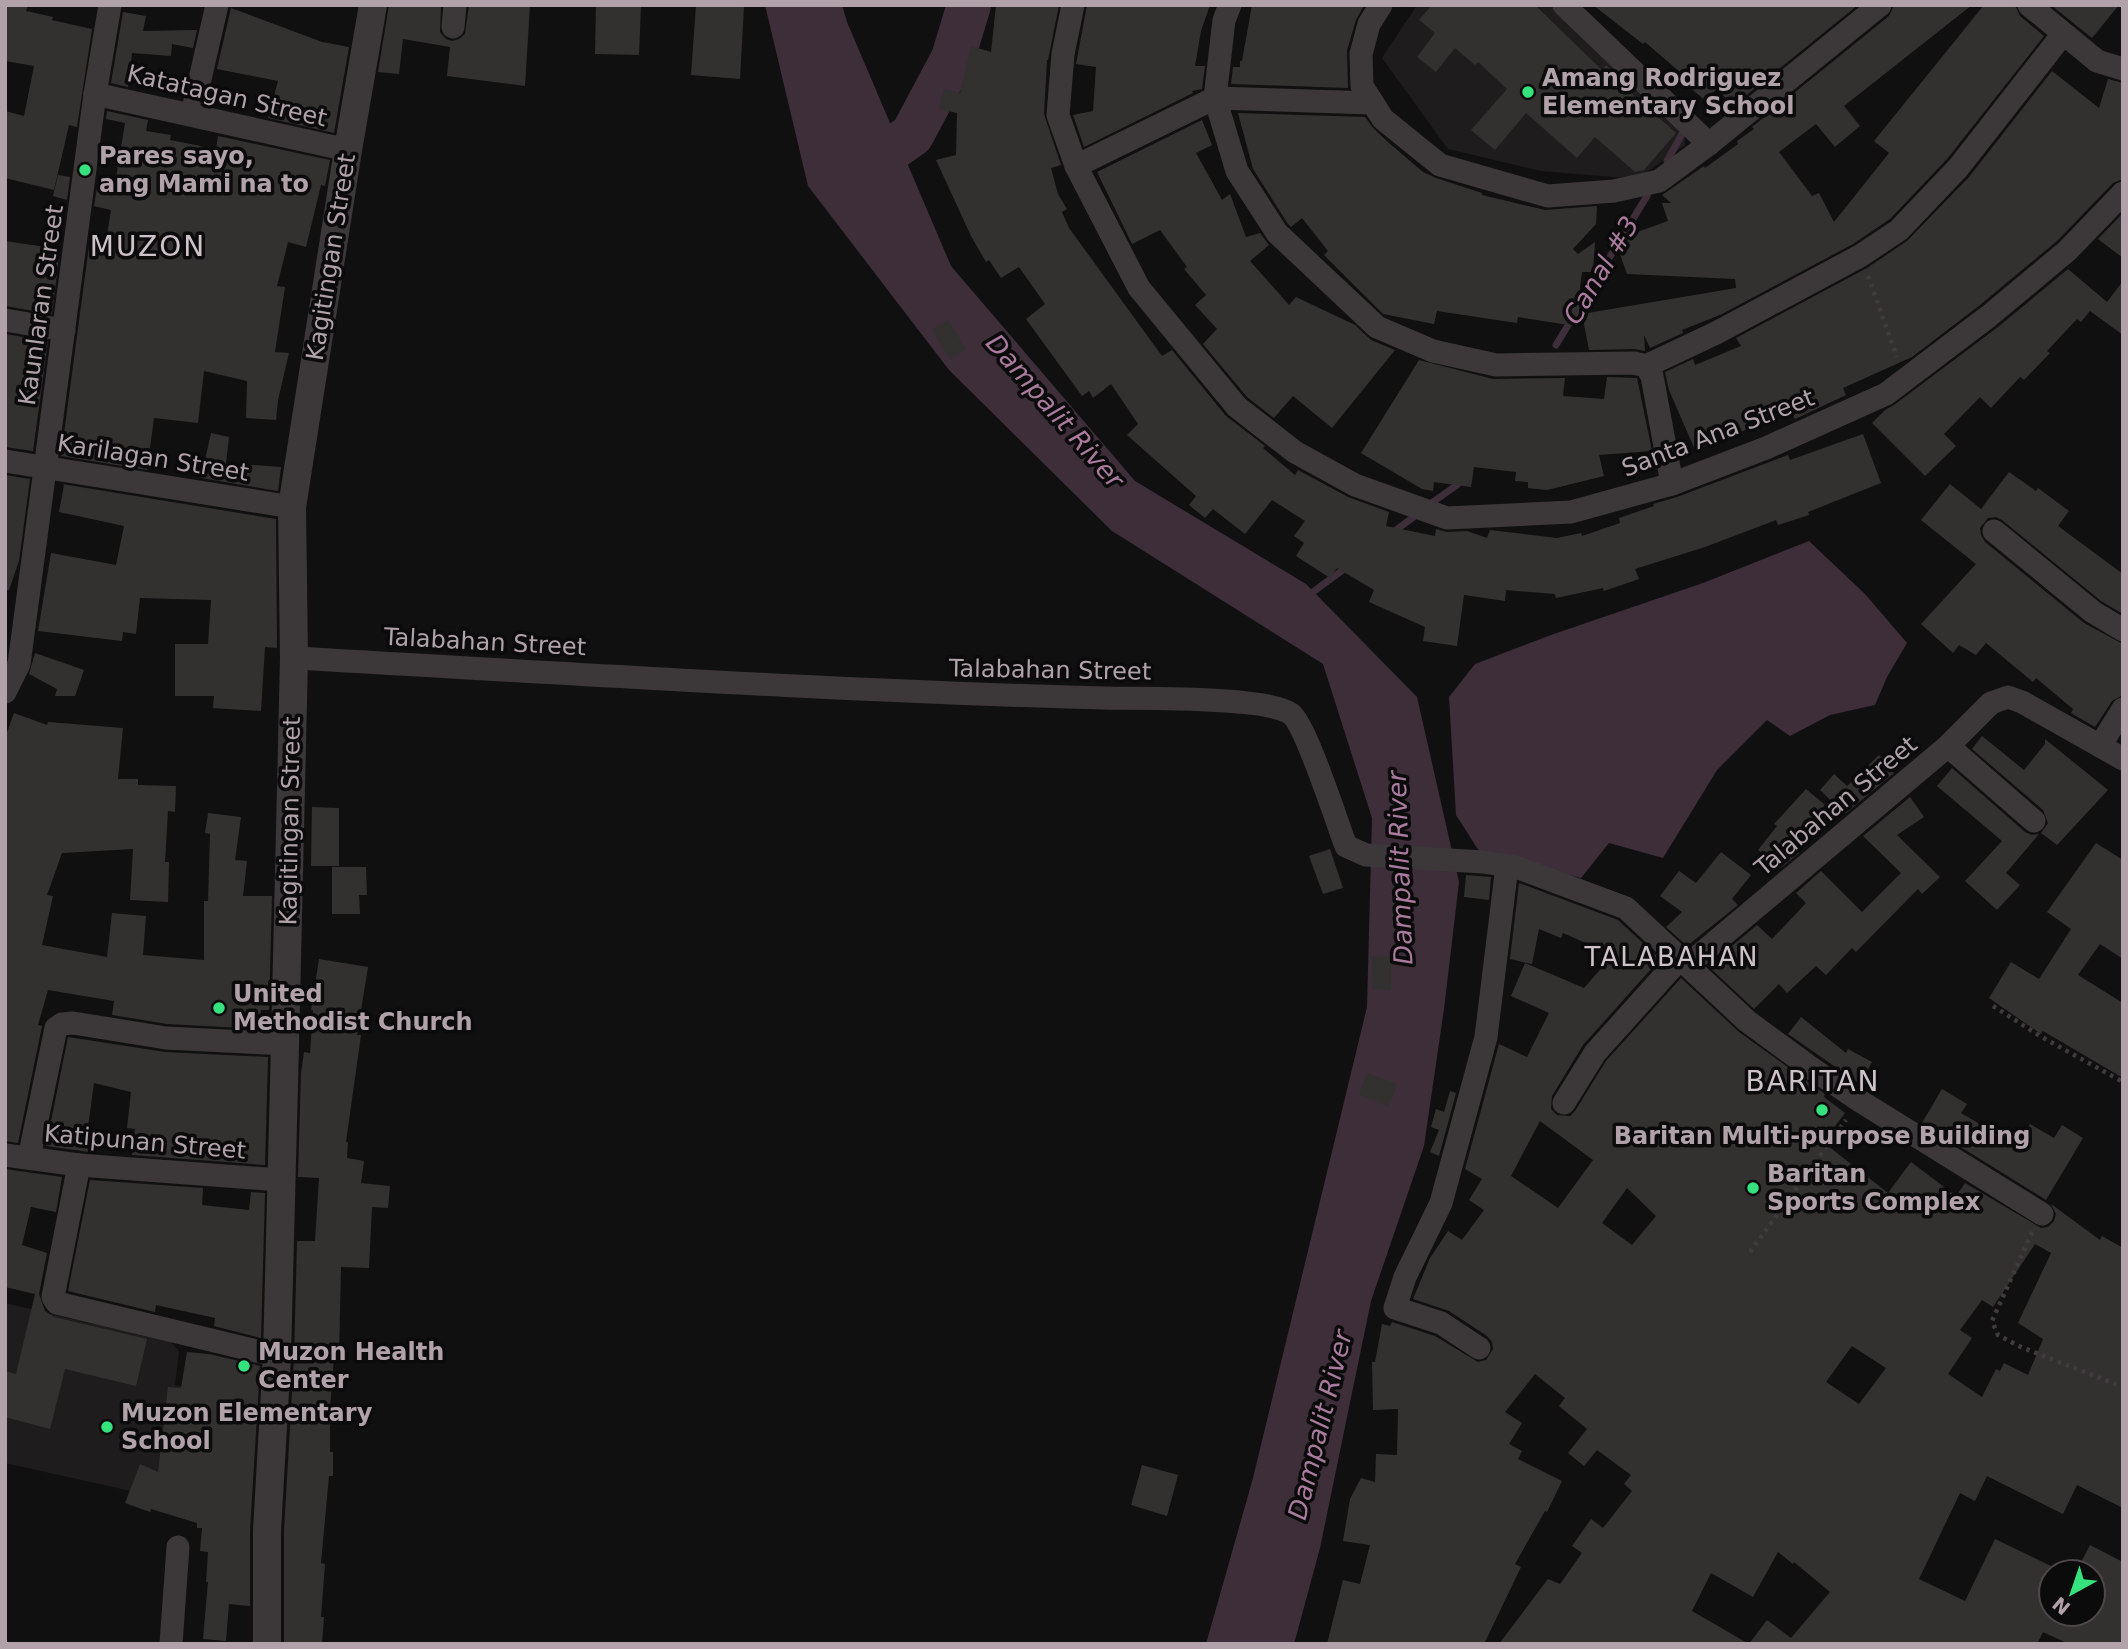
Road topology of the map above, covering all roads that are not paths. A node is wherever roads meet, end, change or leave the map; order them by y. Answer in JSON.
{"nodes":[{"id":1,"x":110,"y":5,"type":"edge"},
{"id":2,"x":217,"y":5,"type":"edge"},
{"id":3,"x":373,"y":5,"type":"edge"},
{"id":4,"x":1073,"y":5,"type":"edge"},
{"id":5,"x":1230,"y":5,"type":"edge"},
{"id":6,"x":1381,"y":5,"type":"edge"},
{"id":7,"x":1564,"y":5,"type":"edge"},
{"id":8,"x":1880,"y":5,"type":"edge"},
{"id":9,"x":2029,"y":5,"type":"edge"},
{"id":10,"x":2063,"y":34,"type":"junction"},
{"id":11,"x":2123,"y":69,"type":"edge"},
{"id":12,"x":96,"y":94,"type":"junction"},
{"id":13,"x":1214,"y":98,"type":"junction"},
{"id":14,"x":1373,"y":103,"type":"junction"},
{"id":15,"x":192,"y":114,"type":"junction"},
{"id":16,"x":1709,"y":144,"type":"junction"},
{"id":17,"x":348,"y":150,"type":"junction"},
{"id":18,"x":1076,"y":166,"type":"junction"},
{"id":19,"x":2123,"y":193,"type":"edge"},
{"id":20,"x":5,"y":320,"type":"edge"},
{"id":21,"x":64,"y":331,"type":"junction"},
{"id":22,"x":1646,"y":366,"type":"junction"},
{"id":23,"x":5,"y":461,"type":"edge"},
{"id":24,"x":46,"y":467,"type":"junction"},
{"id":25,"x":1672,"y":484,"type":"junction"},
{"id":26,"x":292,"y":507,"type":"junction"},
{"id":27,"x":1994,"y":531,"type":"dead end"},
{"id":28,"x":2123,"y":631,"type":"edge"},
{"id":29,"x":294,"y":659,"type":"junction"},
{"id":30,"x":5,"y":692,"type":"edge"},
{"id":31,"x":2123,"y":709,"type":"edge"},
{"id":32,"x":1948,"y":746,"type":"junction"},
{"id":33,"x":2100,"y":746,"type":"junction"},
{"id":34,"x":2123,"y":759,"type":"edge"},
{"id":35,"x":2034,"y":821,"type":"dead end"},
{"id":36,"x":1507,"y":866,"type":"junction"},
{"id":37,"x":1685,"y":961,"type":"junction"},
{"id":38,"x":285,"y":1044,"type":"junction"},
{"id":39,"x":1564,"y":1102,"type":"dead end"},
{"id":40,"x":5,"y":1155,"type":"edge"},
{"id":41,"x":29,"y":1158,"type":"junction"},
{"id":42,"x":79,"y":1165,"type":"junction"},
{"id":43,"x":280,"y":1180,"type":"junction"},
{"id":44,"x":2042,"y":1214,"type":"road end"},
{"id":45,"x":1479,"y":1348,"type":"dead end"},
{"id":46,"x":276,"y":1356,"type":"junction"},
{"id":47,"x":178,"y":1547,"type":"dead end"},
{"id":48,"x":171,"y":1644,"type":"edge"},
{"id":49,"x":267,"y":1644,"type":"edge"}],
"edges":[{"from":1,"to":12,"type":"street","name":"Kaunlaran Street"},
{"from":2,"to":15,"type":"street"},
{"from":3,"to":17,"type":"street","name":"Kagitingan Street"},
{"from":4,"to":18,"type":"street","name":"Santa Ana Street"},
{"from":5,"to":13,"type":"street"},
{"from":6,"to":14,"type":"street"},
{"from":7,"to":16,"type":"street"},
{"from":8,"to":16,"type":"street"},
{"from":9,"to":10,"type":"street"},
{"from":10,"to":11,"type":"street"},
{"from":10,"to":22,"type":"street"},
{"from":12,"to":15,"type":"street","name":"Katatagan Street"},
{"from":12,"to":21,"type":"street","name":"Kaunlaran Street"},
{"from":13,"to":14,"type":"street"},
{"from":13,"to":18,"type":"street"},
{"from":13,"to":22,"type":"street"},
{"from":14,"to":16,"type":"street"},
{"from":15,"to":17,"type":"street","name":"Katatagan Street"},
{"from":17,"to":26,"type":"street","name":"Kagitingan Street"},
{"from":18,"to":25,"type":"street","name":"Santa Ana Street"},
{"from":19,"to":25,"type":"street","name":"Santa Ana Street"},
{"from":20,"to":21,"type":"street"},
{"from":21,"to":24,"type":"street","name":"Kaunlaran Street"},
{"from":22,"to":25,"type":"street"},
{"from":23,"to":24,"type":"street","name":"Karilagan Street"},
{"from":24,"to":26,"type":"street","name":"Karilagan Street"},
{"from":24,"to":30,"type":"street","name":"Kaunlaran Street"},
{"from":26,"to":29,"type":"street","name":"Kagitingan Street"},
{"from":27,"to":28,"type":"street"},
{"from":29,"to":36,"type":"street","name":"Talabahan Street"},
{"from":29,"to":38,"type":"street","name":"Kagitingan Street"},
{"from":31,"to":33,"type":"street"},
{"from":32,"to":33,"type":"street","name":"Talabahan Street"},
{"from":32,"to":35,"type":"street"},
{"from":32,"to":37,"type":"street","name":"Talabahan Street"},
{"from":33,"to":34,"type":"street"},
{"from":36,"to":37,"type":"street","name":"Talabahan Street"},
{"from":36,"to":45,"type":"street"},
{"from":37,"to":39,"type":"street"},
{"from":37,"to":44,"type":"street","name":"Talabahan Street"},
{"from":38,"to":41,"type":"street"},
{"from":38,"to":43,"type":"street","name":"Kagitingan Street"},
{"from":40,"to":41,"type":"street","name":"Katipunan Street"},
{"from":41,"to":42,"type":"street","name":"Katipunan Street"},
{"from":42,"to":43,"type":"street","name":"Katipunan Street"},
{"from":42,"to":46,"type":"street"},
{"from":43,"to":46,"type":"street","name":"Kagitingan Street"},
{"from":46,"to":49,"type":"street","name":"Kagitingan Street"},
{"from":47,"to":48,"type":"street"}]}
